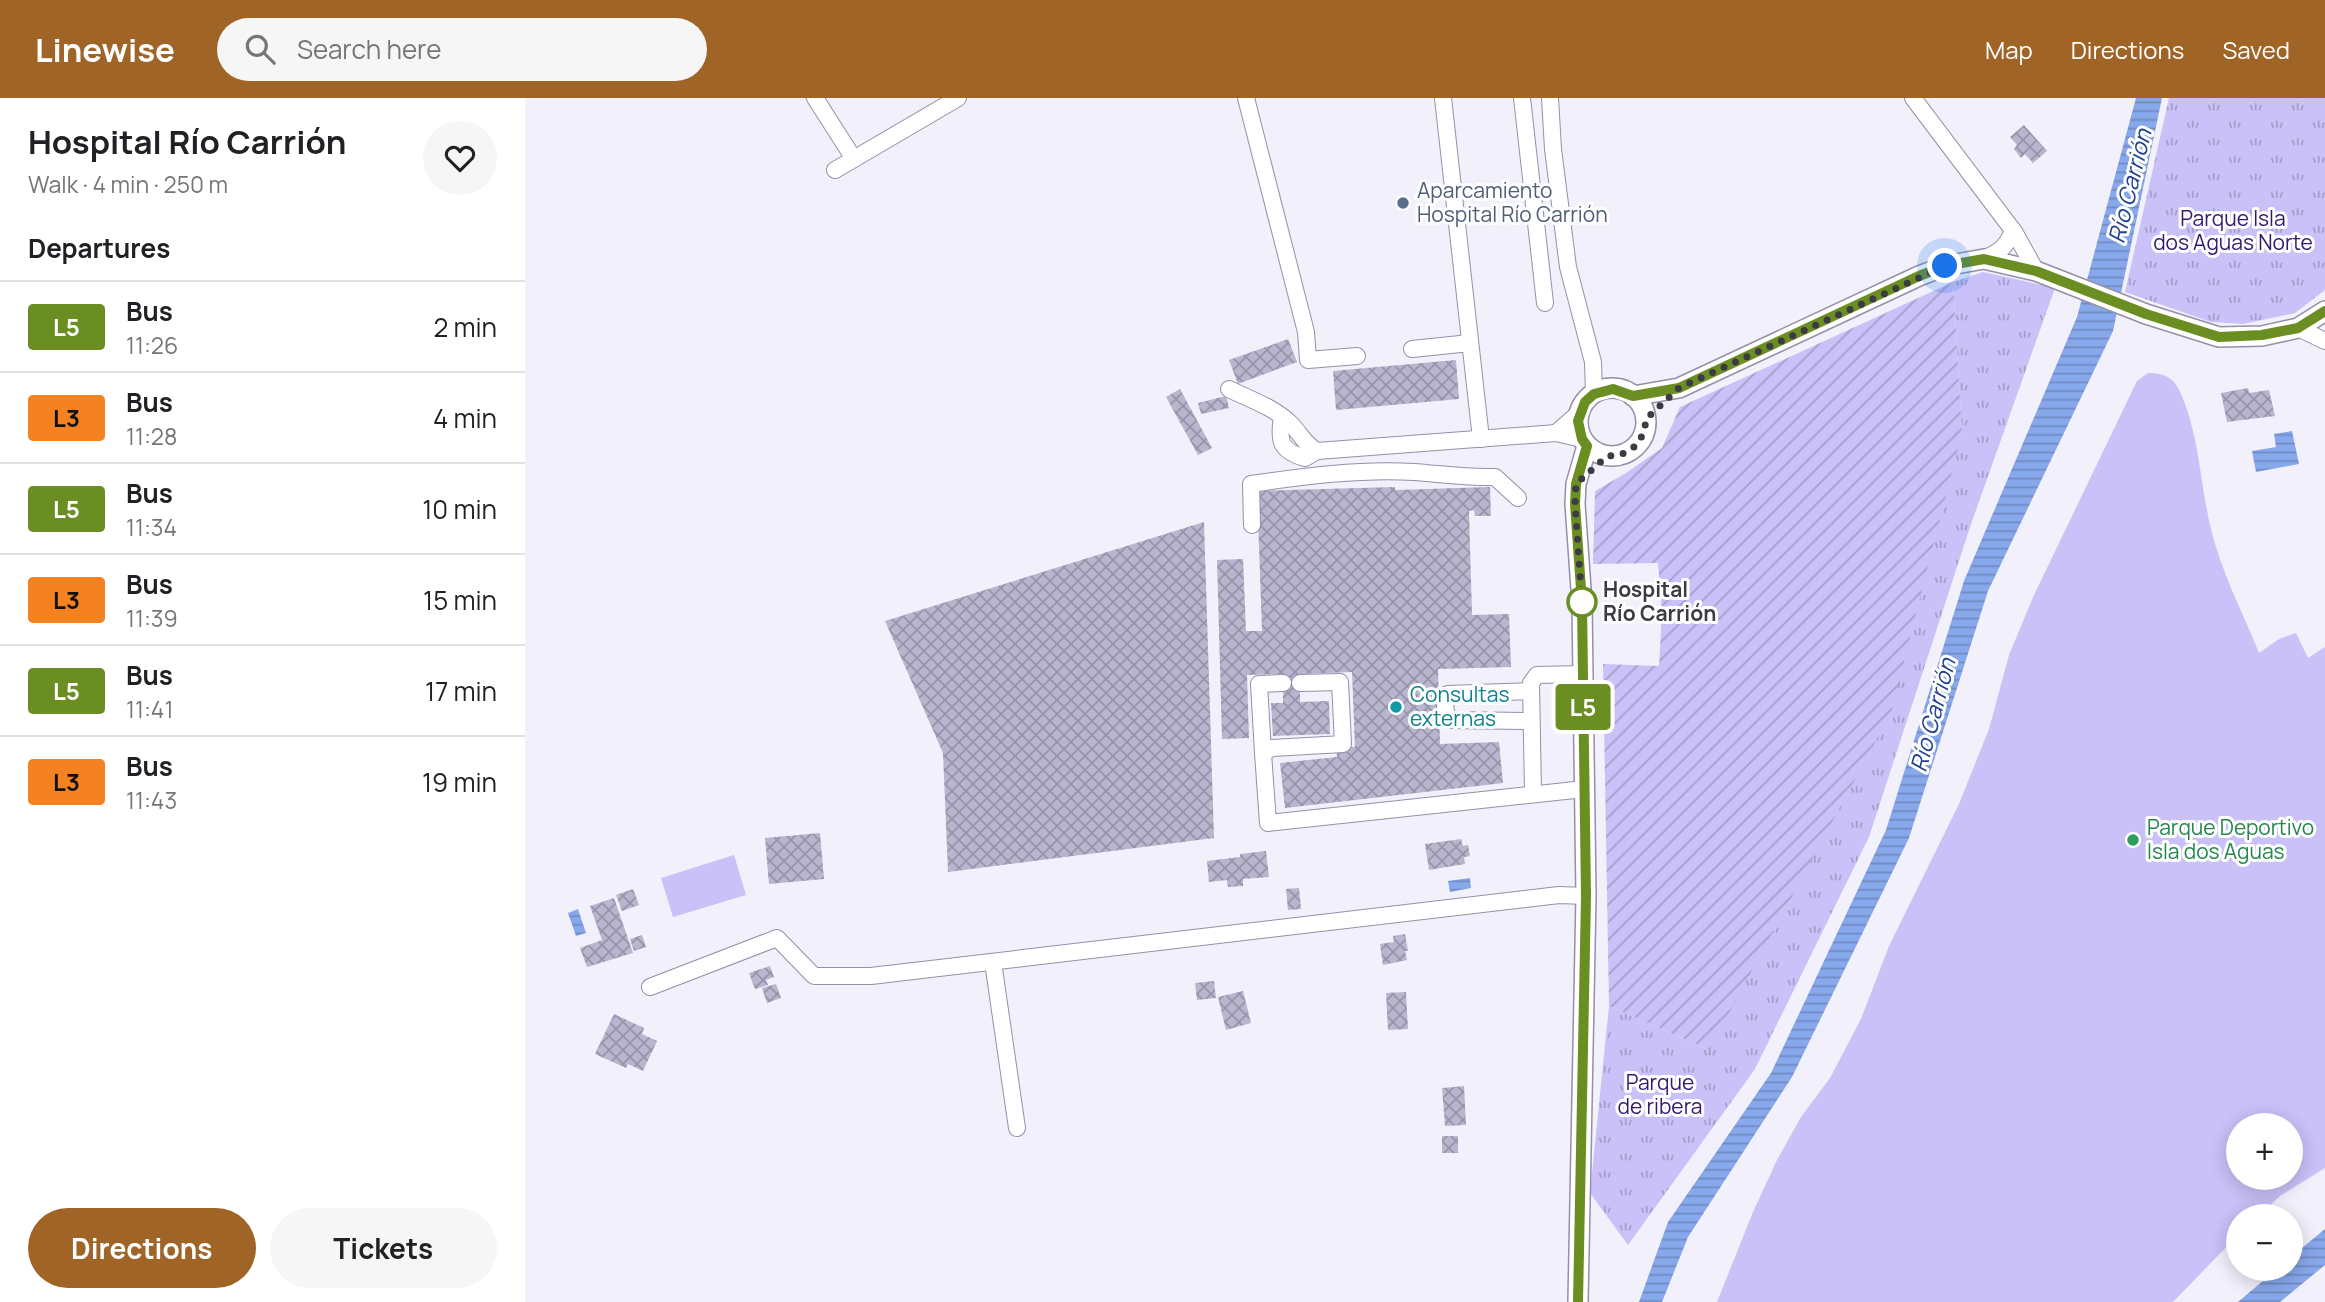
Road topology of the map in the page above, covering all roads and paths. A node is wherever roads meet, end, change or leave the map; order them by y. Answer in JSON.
{"nodes":[{"id":1,"x":815,"y":98,"type":"edge"},
{"id":2,"x":958,"y":98,"type":"edge"},
{"id":3,"x":1246,"y":98,"type":"edge"},
{"id":4,"x":1443,"y":98,"type":"edge"},
{"id":5,"x":1522,"y":98,"type":"edge"},
{"id":6,"x":1550,"y":98,"type":"edge"},
{"id":7,"x":1913,"y":98,"type":"edge"},
{"id":8,"x":854,"y":159,"type":"junction"},
{"id":9,"x":835,"y":170,"type":"dead end"},
{"id":10,"x":2013,"y":230,"type":"junction"},
{"id":11,"x":1984,"y":259,"type":"junction"},
{"id":12,"x":2036,"y":271,"type":"junction"},
{"id":13,"x":1545,"y":303,"type":"dead end"},
{"id":14,"x":2325,"y":311,"type":"edge"},
{"id":15,"x":2298,"y":328,"type":"junction"},
{"id":16,"x":2325,"y":341,"type":"edge"},
{"id":17,"x":1470,"y":343,"type":"junction"},
{"id":18,"x":1412,"y":349,"type":"dead end"},
{"id":19,"x":1357,"y":356,"type":"dead end"},
{"id":20,"x":1679,"y":388,"type":"junction"},
{"id":21,"x":1229,"y":389,"type":"dead end"},
{"id":22,"x":1594,"y":394,"type":"junction"},
{"id":23,"x":1633,"y":396,"type":"junction"},
{"id":24,"x":1580,"y":412,"type":"junction"},
{"id":25,"x":1646,"y":419,"type":"junction"},
{"id":26,"x":1556,"y":433,"type":"junction"},
{"id":27,"x":1481,"y":439,"type":"junction"},
{"id":28,"x":1585,"y":442,"type":"junction"},
{"id":29,"x":1607,"y":456,"type":"junction"},
{"id":30,"x":1576,"y":484,"type":"junction"},
{"id":31,"x":1518,"y":498,"type":"dead end"},
{"id":32,"x":1252,"y":525,"type":"dead end"},
{"id":33,"x":1583,"y":674,"type":"junction"},
{"id":34,"x":1283,"y":683,"type":"dead end"},
{"id":35,"x":1300,"y":683,"type":"dead end"},
{"id":36,"x":1531,"y":691,"type":"junction"},
{"id":37,"x":1530,"y":721,"type":"junction"},
{"id":38,"x":1263,"y":752,"type":"junction"},
{"id":39,"x":1584,"y":789,"type":"junction"},
{"id":40,"x":1533,"y":793,"type":"junction"},
{"id":41,"x":1586,"y":896,"type":"junction"},
{"id":42,"x":993,"y":962,"type":"junction"},
{"id":43,"x":650,"y":987,"type":"dead end"},
{"id":44,"x":1017,"y":1128,"type":"dead end"},
{"id":45,"x":1578,"y":1302,"type":"edge"}],
"edges":[{"from":1,"to":8,"type":"street"},
{"from":2,"to":8,"type":"street"},
{"from":3,"to":19,"type":"street"},
{"from":4,"to":17,"type":"street"},
{"from":5,"to":13,"type":"street"},
{"from":6,"to":22,"type":"street"},
{"from":7,"to":10,"type":"street"},
{"from":8,"to":9,"type":"street"},
{"from":10,"to":11,"type":"street"},
{"from":10,"to":12,"type":"street"},
{"from":11,"to":12,"type":"main road"},
{"from":11,"to":20,"type":"main road"},
{"from":12,"to":15,"type":"main road"},
{"from":14,"to":15,"type":"main road"},
{"from":15,"to":16,"type":"street"},
{"from":17,"to":18,"type":"street"},
{"from":17,"to":27,"type":"street"},
{"from":20,"to":23,"type":"main road"},
{"from":20,"to":25,"type":"main road"},
{"from":21,"to":27,"type":"street"},
{"from":22,"to":23,"type":"main road"},
{"from":22,"to":24,"type":"main road"},
{"from":23,"to":25,"type":"main road"},
{"from":24,"to":26,"type":"street"},
{"from":24,"to":28,"type":"main road"},
{"from":25,"to":29,"type":"main road"},
{"from":26,"to":27,"type":"street"},
{"from":26,"to":28,"type":"street"},
{"from":28,"to":29,"type":"main road"},
{"from":28,"to":30,"type":"main road"},
{"from":29,"to":30,"type":"main road"},
{"from":30,"to":33,"type":"main road"},
{"from":31,"to":32,"type":"street"},
{"from":33,"to":36,"type":"street"},
{"from":33,"to":39,"type":"main road"},
{"from":34,"to":38,"type":"street"},
{"from":35,"to":38,"type":"street"},
{"from":36,"to":37,"type":"street"},
{"from":36,"to":37,"type":"street"},
{"from":37,"to":40,"type":"street"},
{"from":38,"to":40,"type":"street"},
{"from":39,"to":40,"type":"street"},
{"from":39,"to":41,"type":"main road"},
{"from":41,"to":42,"type":"street"},
{"from":41,"to":45,"type":"main road"},
{"from":42,"to":43,"type":"street"},
{"from":42,"to":44,"type":"street"}]}
